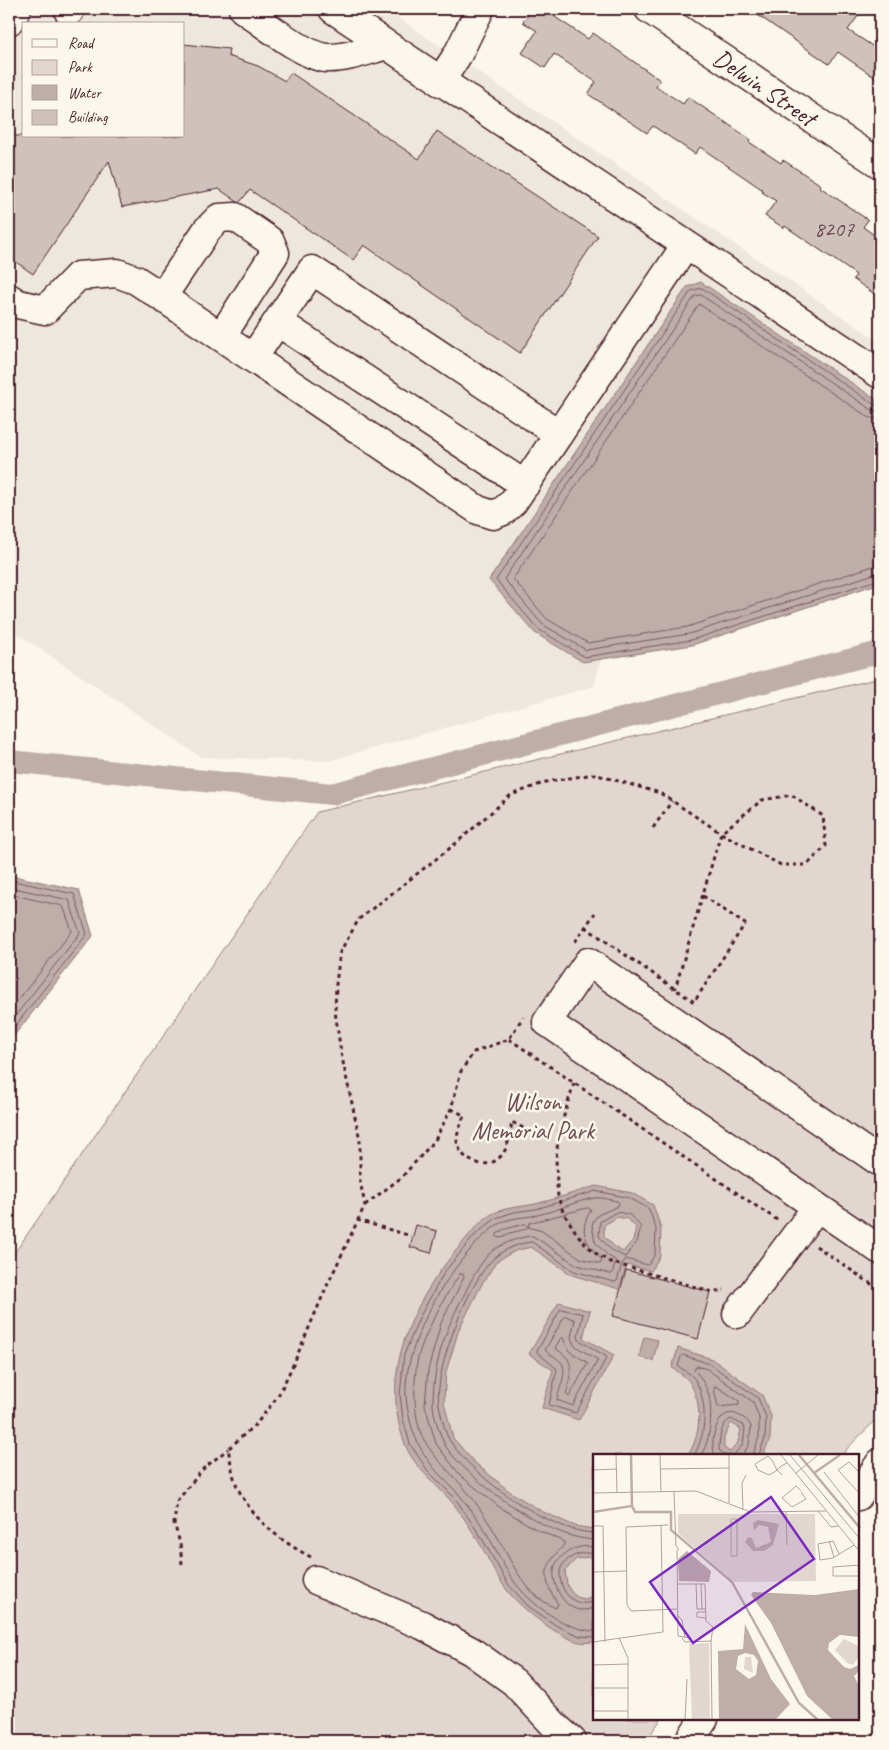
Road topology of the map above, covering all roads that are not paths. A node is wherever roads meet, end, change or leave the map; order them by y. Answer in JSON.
{"nodes":[{"id":1,"x":16,"y":9,"type":"edge"},
{"id":2,"x":243,"y":9,"type":"edge"},
{"id":3,"x":332,"y":9,"type":"edge"},
{"id":4,"x":480,"y":9,"type":"edge"},
{"id":5,"x":649,"y":9,"type":"edge"},
{"id":6,"x":9,"y":20,"type":"edge"},
{"id":7,"x":387,"y":45,"type":"junction"},
{"id":8,"x":440,"y":82,"type":"junction"},
{"id":9,"x":880,"y":164,"type":"edge"},
{"id":10,"x":686,"y":245,"type":"junction"},
{"id":11,"x":162,"y":296,"type":"junction"},
{"id":12,"x":9,"y":298,"type":"edge"},
{"id":13,"x":278,"y":322,"type":"junction"},
{"id":14,"x":221,"y":337,"type":"junction"},
{"id":15,"x":253,"y":358,"type":"junction"},
{"id":16,"x":880,"y":374,"type":"edge"},
{"id":17,"x":559,"y":434,"type":"junction"},
{"id":18,"x":525,"y":486,"type":"junction"},
{"id":19,"x":880,"y":1162,"type":"edge"},
{"id":20,"x":817,"y":1207,"type":"junction"},
{"id":21,"x":880,"y":1250,"type":"edge"},
{"id":22,"x":737,"y":1314,"type":"dead end"},
{"id":23,"x":880,"y":1463,"type":"edge"},
{"id":24,"x":859,"y":1494,"type":"edge"},
{"id":25,"x":316,"y":1580,"type":"road end"},
{"id":26,"x":703,"y":1720,"type":"edge"},
{"id":27,"x":572,"y":1741,"type":"edge"},
{"id":28,"x":689,"y":1741,"type":"edge"}],
"edges":[{"from":1,"to":6,"type":"street"},
{"from":2,"to":7,"type":"street"},
{"from":3,"to":7,"type":"street"},
{"from":4,"to":8,"type":"street"},
{"from":5,"to":9,"type":"street","name":"Delwin Street"},
{"from":7,"to":8,"type":"street"},
{"from":8,"to":10,"type":"street"},
{"from":10,"to":16,"type":"street"},
{"from":10,"to":17,"type":"street"},
{"from":11,"to":12,"type":"street"},
{"from":11,"to":14,"type":"street"},
{"from":11,"to":14,"type":"street"},
{"from":13,"to":15,"type":"street"},
{"from":13,"to":17,"type":"street"},
{"from":13,"to":18,"type":"street"},
{"from":14,"to":15,"type":"street"},
{"from":15,"to":18,"type":"street"},
{"from":17,"to":18,"type":"street"},
{"from":19,"to":20,"type":"street"},
{"from":20,"to":21,"type":"street"},
{"from":20,"to":22,"type":"street"},
{"from":23,"to":24,"type":"street"},
{"from":25,"to":27,"type":"street"},
{"from":26,"to":28,"type":"street"}]}
